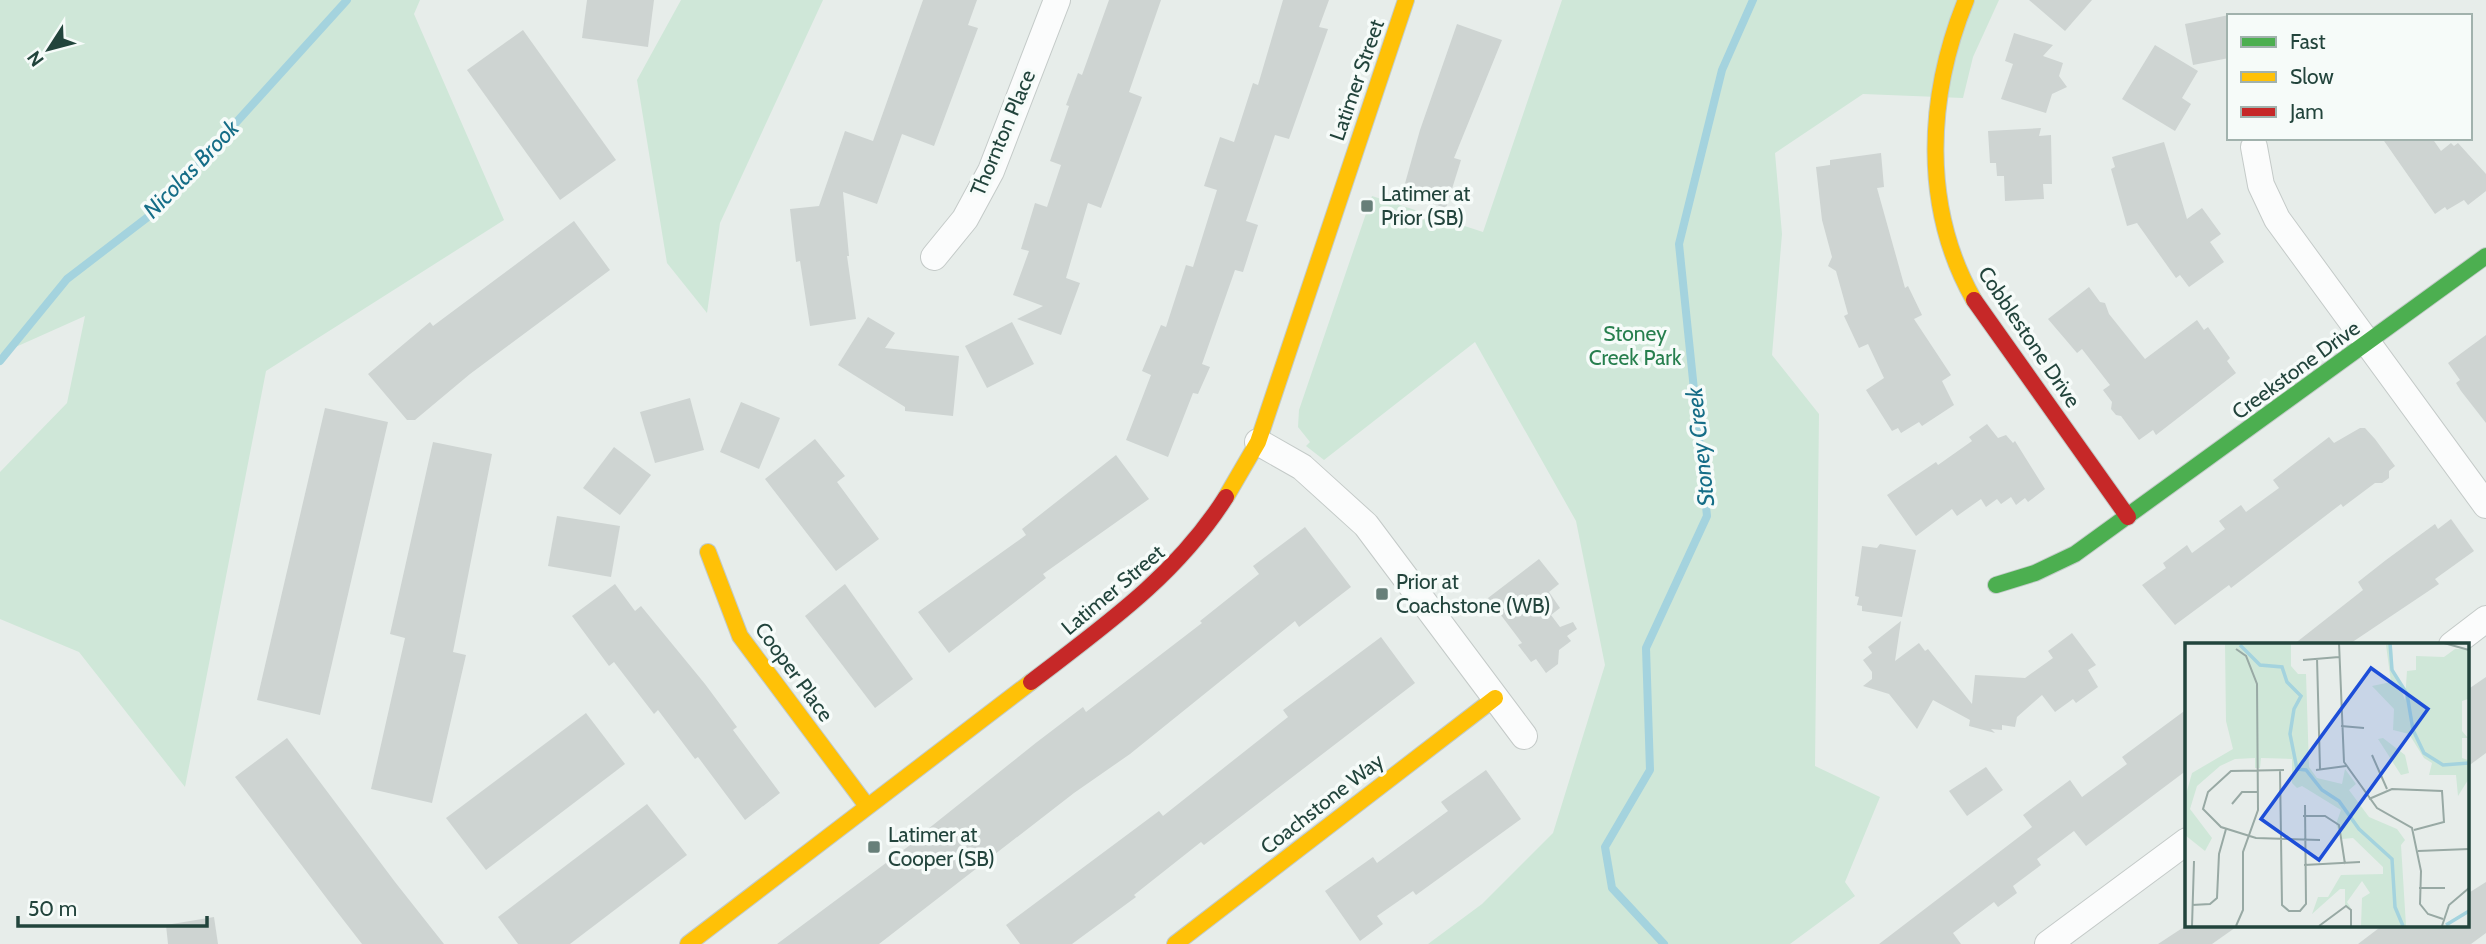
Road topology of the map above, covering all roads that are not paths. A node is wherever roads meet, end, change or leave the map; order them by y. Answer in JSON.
{"nodes":[{"id":1,"x":1057,"y":0,"type":"edge"},
{"id":2,"x":1406,"y":0,"type":"edge"},
{"id":3,"x":1966,"y":0,"type":"edge"},
{"id":4,"x":2254,"y":147,"type":"dead end"},
{"id":5,"x":2486,"y":256,"type":"edge"},
{"id":6,"x":934,"y":257,"type":"dead end"},
{"id":7,"x":2369,"y":343,"type":"junction"},
{"id":8,"x":1258,"y":442,"type":"junction"},
{"id":9,"x":2486,"y":505,"type":"edge"},
{"id":10,"x":2128,"y":517,"type":"junction"},
{"id":11,"x":708,"y":552,"type":"dead end"},
{"id":12,"x":1996,"y":585,"type":"dead end"},
{"id":13,"x":2486,"y":619,"type":"edge"},
{"id":14,"x":2455,"y":643,"type":"edge"},
{"id":15,"x":1495,"y":698,"type":"junction"},
{"id":16,"x":1524,"y":736,"type":"dead end"},
{"id":17,"x":867,"y":806,"type":"junction"},
{"id":18,"x":2185,"y":842,"type":"edge"},
{"id":19,"x":688,"y":944,"type":"edge"},
{"id":20,"x":1175,"y":944,"type":"edge"},
{"id":21,"x":2048,"y":944,"type":"edge"}],
"edges":[{"from":1,"to":6,"type":"street","name":"Thornton Place"},
{"from":2,"to":8,"type":"street","name":"Latimer Street"},
{"from":3,"to":10,"type":"street","name":"Cobblestone Drive"},
{"from":4,"to":7,"type":"street"},
{"from":5,"to":7,"type":"street","name":"Creekstone Drive"},
{"from":7,"to":9,"type":"street"},
{"from":7,"to":10,"type":"street","name":"Creekstone Drive"},
{"from":8,"to":15,"type":"street"},
{"from":8,"to":17,"type":"street","name":"Latimer Street"},
{"from":10,"to":12,"type":"street","name":"Creekstone Drive"},
{"from":11,"to":17,"type":"street","name":"Cooper Place"},
{"from":13,"to":14,"type":"street"},
{"from":15,"to":16,"type":"street"},
{"from":15,"to":20,"type":"street","name":"Coachstone Way"},
{"from":17,"to":19,"type":"street","name":"Latimer Street"},
{"from":18,"to":21,"type":"street"}]}
